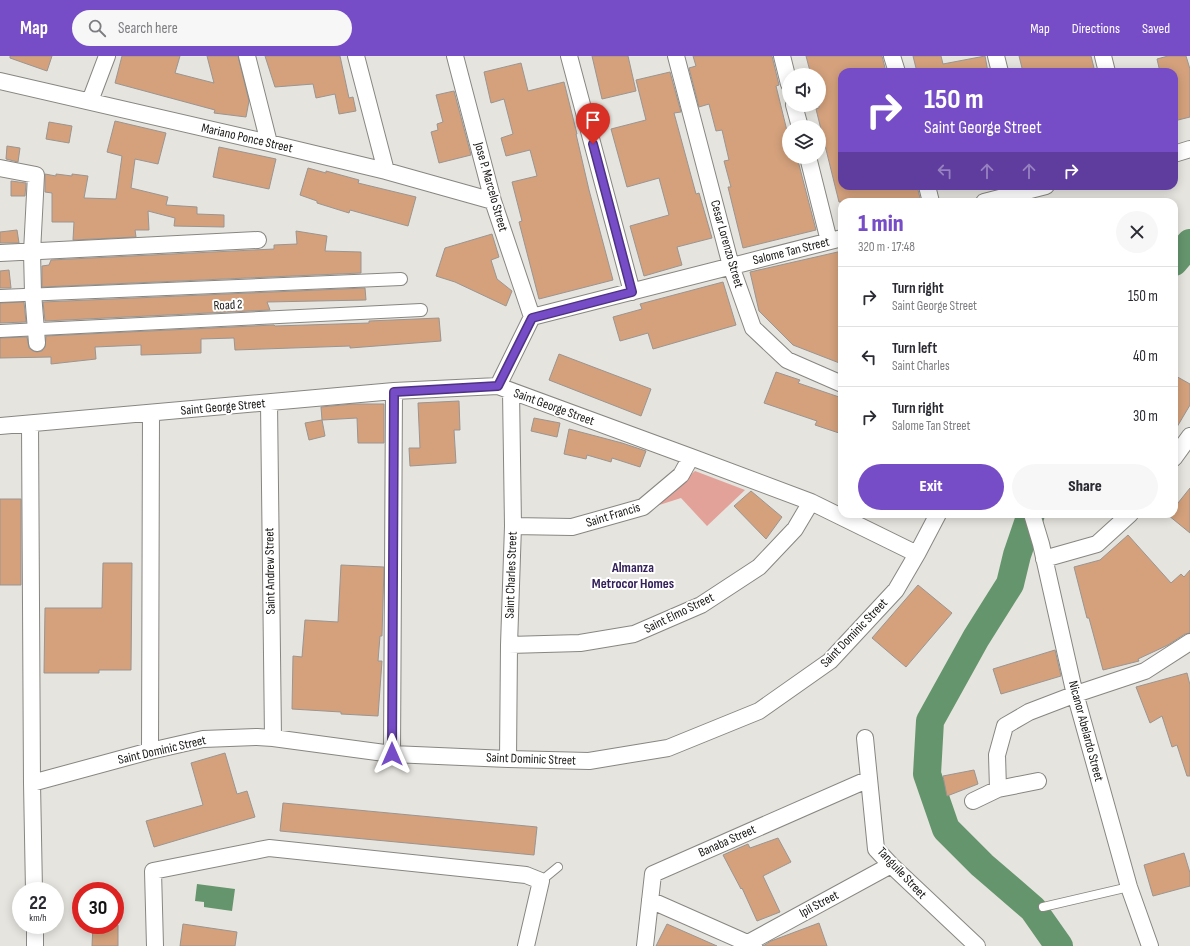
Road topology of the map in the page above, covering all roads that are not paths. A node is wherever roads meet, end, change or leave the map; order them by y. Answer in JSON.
{"nodes":[{"id":1,"x":107,"y":56,"type":"edge"},
{"id":2,"x":247,"y":56,"type":"edge"},
{"id":3,"x":356,"y":56,"type":"edge"},
{"id":4,"x":455,"y":56,"type":"edge"},
{"id":5,"x":570,"y":56,"type":"edge"},
{"id":6,"x":676,"y":56,"type":"edge"},
{"id":7,"x":782,"y":56,"type":"edge"},
{"id":8,"x":892,"y":56,"type":"edge"},
{"id":9,"x":996,"y":56,"type":"edge"},
{"id":10,"x":1103,"y":56,"type":"edge"},
{"id":11,"x":785,"y":68,"type":"edge"},
{"id":12,"x":896,"y":68,"type":"edge"},
{"id":13,"x":999,"y":68,"type":"edge"},
{"id":14,"x":1106,"y":68,"type":"edge"},
{"id":15,"x":0,"y":81,"type":"edge"},
{"id":16,"x":90,"y":102,"type":"junction"},
{"id":17,"x":269,"y":143,"type":"junction"},
{"id":18,"x":1190,"y":149,"type":"edge"},
{"id":19,"x":1178,"y":153,"type":"edge"},
{"id":20,"x":810,"y":164,"type":"edge"},
{"id":21,"x":0,"y":168,"type":"edge"},
{"id":22,"x":386,"y":171,"type":"junction"},
{"id":23,"x":1030,"y":193,"type":"edge"},
{"id":24,"x":1004,"y":198,"type":"edge"},
{"id":25,"x":493,"y":201,"type":"junction"},
{"id":26,"x":258,"y":240,"type":"dead end"},
{"id":27,"x":836,"y":240,"type":"edge"},
{"id":28,"x":32,"y":252,"type":"junction"},
{"id":29,"x":0,"y":254,"type":"edge"},
{"id":30,"x":731,"y":266,"type":"junction"},
{"id":31,"x":401,"y":278,"type":"dead end"},
{"id":32,"x":632,"y":292,"type":"junction"},
{"id":33,"x":33,"y":293,"type":"junction"},
{"id":34,"x":0,"y":296,"type":"edge"},
{"id":35,"x":422,"y":310,"type":"dead end"},
{"id":36,"x":532,"y":318,"type":"junction"},
{"id":37,"x":0,"y":331,"type":"edge"},
{"id":38,"x":37,"y":336,"type":"junction"},
{"id":39,"x":838,"y":382,"type":"edge"},
{"id":40,"x":504,"y":388,"type":"junction"},
{"id":41,"x":394,"y":392,"type":"junction"},
{"id":42,"x":269,"y":403,"type":"junction"},
{"id":43,"x":151,"y":413,"type":"junction"},
{"id":44,"x":30,"y":424,"type":"junction"},
{"id":45,"x":0,"y":426,"type":"edge"},
{"id":46,"x":1190,"y":436,"type":"edge"},
{"id":47,"x":1178,"y":452,"type":"edge"},
{"id":48,"x":691,"y":457,"type":"junction"},
{"id":49,"x":811,"y":502,"type":"junction"},
{"id":50,"x":838,"y":515,"type":"edge"},
{"id":51,"x":844,"y":518,"type":"edge"},
{"id":52,"x":936,"y":518,"type":"edge"},
{"id":53,"x":1033,"y":518,"type":"edge"},
{"id":54,"x":1126,"y":518,"type":"edge"},
{"id":55,"x":513,"y":526,"type":"junction"},
{"id":56,"x":917,"y":554,"type":"junction"},
{"id":57,"x":1044,"y":559,"type":"junction"},
{"id":58,"x":1190,"y":642,"type":"edge"},
{"id":59,"x":509,"y":645,"type":"junction"},
{"id":60,"x":1076,"y":694,"type":"junction"},
{"id":61,"x":273,"y":738,"type":"junction"},
{"id":62,"x":865,"y":738,"type":"dead end"},
{"id":63,"x":150,"y":751,"type":"junction"},
{"id":64,"x":392,"y":754,"type":"junction"},
{"id":65,"x":508,"y":759,"type":"junction"},
{"id":66,"x":868,"y":779,"type":"junction"},
{"id":67,"x":1038,"y":781,"type":"dead end"},
{"id":68,"x":32,"y":783,"type":"junction"},
{"id":69,"x":998,"y":789,"type":"junction"},
{"id":70,"x":973,"y":801,"type":"dead end"},
{"id":71,"x":891,"y":865,"type":"junction"},
{"id":72,"x":558,"y":866,"type":"dead end"},
{"id":73,"x":541,"y":880,"type":"junction"},
{"id":74,"x":34,"y":882,"type":"edge"},
{"id":75,"x":1128,"y":887,"type":"junction"},
{"id":76,"x":650,"y":900,"type":"junction"},
{"id":77,"x":1042,"y":907,"type":"dead end"},
{"id":78,"x":35,"y":934,"type":"edge"},
{"id":79,"x":751,"y":944,"type":"edge"},
{"id":80,"x":35,"y":946,"type":"edge"},
{"id":81,"x":155,"y":946,"type":"edge"},
{"id":82,"x":526,"y":946,"type":"edge"},
{"id":83,"x":645,"y":946,"type":"edge"},
{"id":84,"x":977,"y":946,"type":"edge"},
{"id":85,"x":1150,"y":946,"type":"edge"}],
"edges":[{"from":1,"to":16,"type":"street"},
{"from":2,"to":17,"type":"street"},
{"from":3,"to":22,"type":"street"},
{"from":4,"to":25,"type":"street","name":"Jose P. Marcelo Street"},
{"from":5,"to":32,"type":"street"},
{"from":6,"to":30,"type":"street","name":"Cesar Lorenzo Street"},
{"from":7,"to":11,"type":"street"},
{"from":8,"to":12,"type":"street"},
{"from":9,"to":13,"type":"street"},
{"from":10,"to":14,"type":"street"},
{"from":15,"to":16,"type":"street","name":"Mariano Ponce Street"},
{"from":16,"to":17,"type":"street","name":"Mariano Ponce Street"},
{"from":17,"to":22,"type":"street","name":"Mariano Ponce Street"},
{"from":18,"to":19,"type":"street"},
{"from":20,"to":27,"type":"street"},
{"from":21,"to":28,"type":"street"},
{"from":22,"to":25,"type":"street","name":"Mariano Ponce Street"},
{"from":23,"to":24,"type":"street"},
{"from":25,"to":36,"type":"street","name":"Jose P. Marcelo Street"},
{"from":26,"to":28,"type":"street"},
{"from":27,"to":30,"type":"street","name":"Salome Tan Street"},
{"from":28,"to":29,"type":"street"},
{"from":28,"to":33,"type":"street"},
{"from":30,"to":32,"type":"street","name":"Salome Tan Street"},
{"from":30,"to":39,"type":"street","name":"Cesar Lorenzo Street"},
{"from":31,"to":33,"type":"street"},
{"from":32,"to":36,"type":"street","name":"Salome Tan Street"},
{"from":33,"to":34,"type":"street"},
{"from":33,"to":38,"type":"street"},
{"from":35,"to":38,"type":"street","name":"Road 2"},
{"from":36,"to":40,"type":"street"},
{"from":37,"to":38,"type":"street","name":"Road 2"},
{"from":40,"to":41,"type":"street","name":"Saint George Street"},
{"from":40,"to":48,"type":"street","name":"Saint George Street"},
{"from":40,"to":55,"type":"street","name":"Saint Charles Street"},
{"from":41,"to":42,"type":"street","name":"Saint George Street"},
{"from":41,"to":64,"type":"street"},
{"from":42,"to":43,"type":"street","name":"Saint George Street"},
{"from":42,"to":61,"type":"street","name":"Saint Andrew Street"},
{"from":43,"to":44,"type":"street","name":"Saint George Street"},
{"from":43,"to":63,"type":"street"},
{"from":44,"to":45,"type":"street","name":"Saint George Street"},
{"from":44,"to":68,"type":"street"},
{"from":46,"to":47,"type":"street"},
{"from":48,"to":49,"type":"street","name":"Saint George Street"},
{"from":48,"to":55,"type":"street","name":"Saint Francis"},
{"from":49,"to":50,"type":"street","name":"Saint George Street"},
{"from":49,"to":59,"type":"street","name":"Saint Elmo Street"},
{"from":51,"to":56,"type":"street","name":"Saint George Street"},
{"from":52,"to":56,"type":"street","name":"Saint Dominic Street"},
{"from":53,"to":57,"type":"street","name":"Nicanor Abelardo Street"},
{"from":54,"to":57,"type":"street"},
{"from":55,"to":59,"type":"street","name":"Saint Charles Street"},
{"from":56,"to":65,"type":"street","name":"Saint Dominic Street"},
{"from":57,"to":60,"type":"street","name":"Nicanor Abelardo Street"},
{"from":58,"to":60,"type":"street"},
{"from":59,"to":65,"type":"street","name":"Saint Charles Street"},
{"from":60,"to":69,"type":"street"},
{"from":60,"to":75,"type":"street","name":"Nicanor Abelardo Street"},
{"from":61,"to":63,"type":"street","name":"Saint Dominic Street"},
{"from":61,"to":64,"type":"street","name":"Saint Dominic Street"},
{"from":62,"to":66,"type":"street","name":"Tanguile Street"},
{"from":63,"to":68,"type":"street","name":"Saint Dominic Street"},
{"from":64,"to":65,"type":"street","name":"Saint Dominic Street"},
{"from":66,"to":71,"type":"street","name":"Tanguile Street"},
{"from":66,"to":76,"type":"street","name":"Banaba Street"},
{"from":67,"to":69,"type":"street"},
{"from":68,"to":74,"type":"street"},
{"from":69,"to":70,"type":"street"},
{"from":71,"to":79,"type":"street","name":"Ipil Street"},
{"from":71,"to":84,"type":"street","name":"Tanguile Street"},
{"from":72,"to":73,"type":"lane"},
{"from":73,"to":81,"type":"street"},
{"from":73,"to":82,"type":"street"},
{"from":75,"to":77,"type":"lane"},
{"from":75,"to":85,"type":"street","name":"Nicanor Abelardo Street"},
{"from":76,"to":79,"type":"street"},
{"from":76,"to":83,"type":"street","name":"Banaba Street"},
{"from":78,"to":80,"type":"street"}]}
